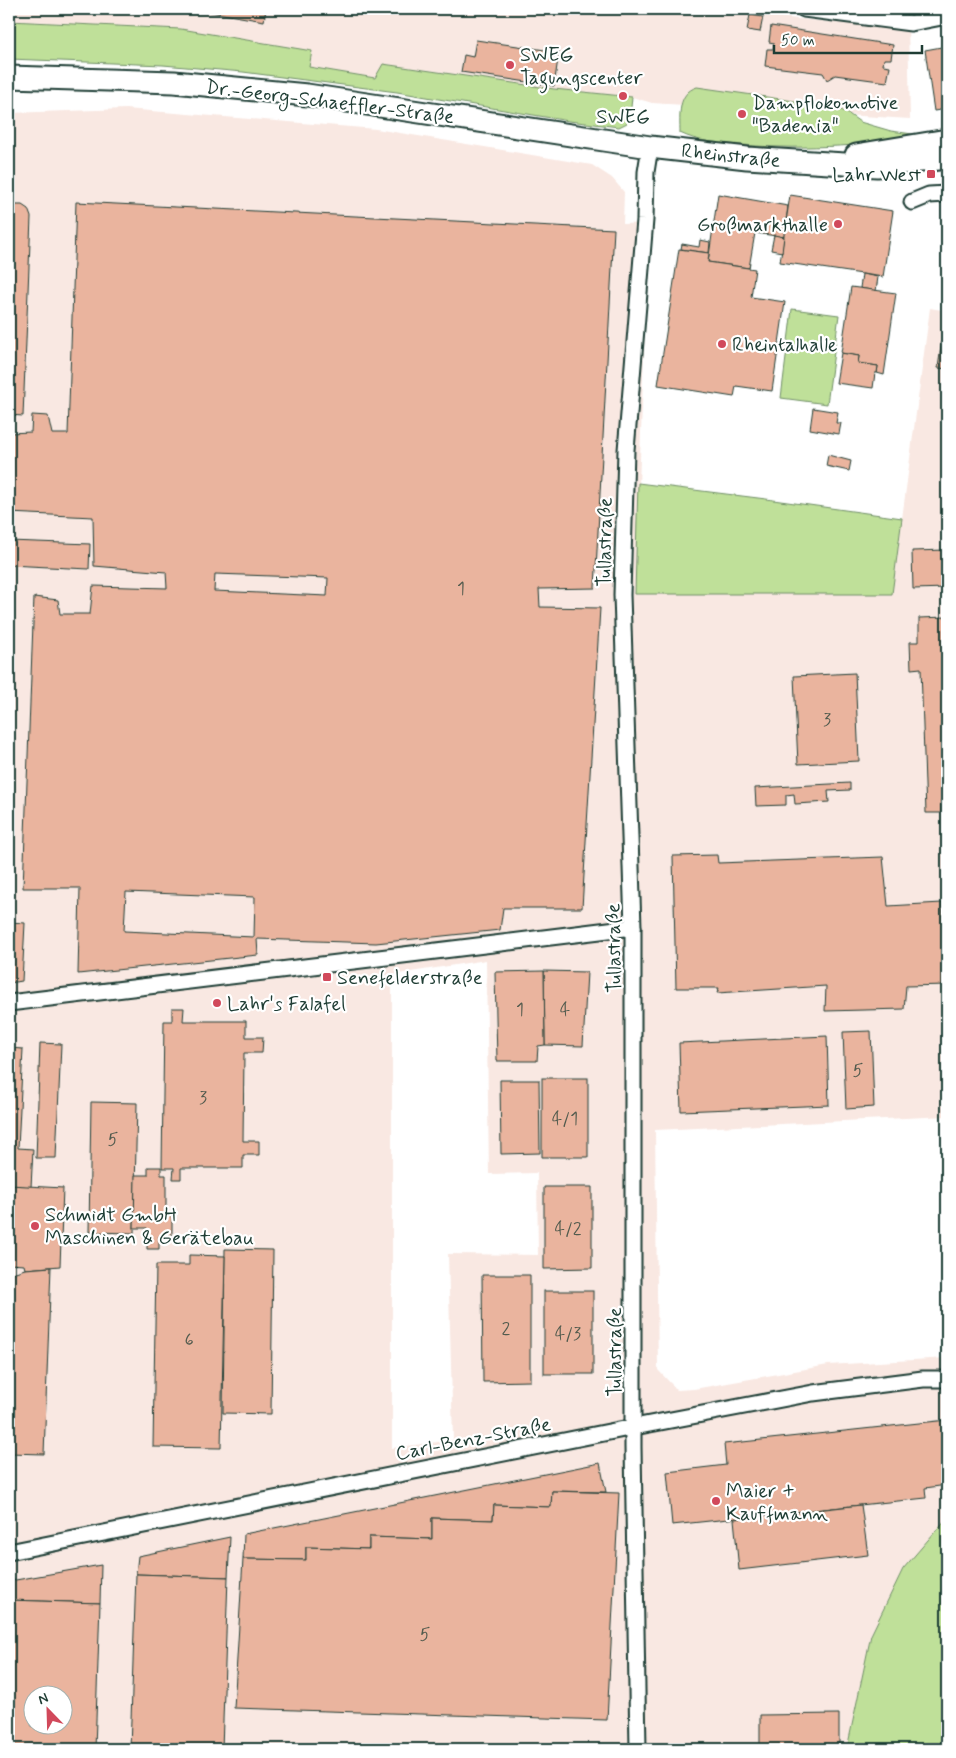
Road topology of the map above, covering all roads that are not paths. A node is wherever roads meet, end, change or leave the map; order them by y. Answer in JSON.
{"nodes":[{"id":1,"x":804,"y":9,"type":"edge"},
{"id":2,"x":947,"y":16,"type":"edge"},
{"id":3,"x":9,"y":78,"type":"edge"},
{"id":4,"x":947,"y":140,"type":"edge"},
{"id":5,"x":650,"y":147,"type":"junction"},
{"id":6,"x":947,"y":158,"type":"edge"},
{"id":7,"x":812,"y":163,"type":"junction"},
{"id":8,"x":947,"y":194,"type":"edge"},
{"id":9,"x":912,"y":202,"type":"dead end"},
{"id":10,"x":633,"y":927,"type":"junction"},
{"id":11,"x":9,"y":1003,"type":"edge"},
{"id":12,"x":947,"y":1379,"type":"edge"},
{"id":13,"x":634,"y":1426,"type":"junction"},
{"id":14,"x":9,"y":1552,"type":"edge"},
{"id":15,"x":638,"y":1749,"type":"edge"}],
"edges":[{"from":1,"to":2,"type":"street"},
{"from":3,"to":5,"type":"main road","name":"Dr.-Georg-Schaeffler-Straße"},
{"from":4,"to":7,"type":"main road","name":"Rheinstraße"},
{"from":5,"to":7,"type":"main road","name":"Rheinstraße"},
{"from":5,"to":10,"type":"street","name":"Tullastraße"},
{"from":6,"to":7,"type":"main road","name":"Rheinstraße"},
{"from":8,"to":9,"type":"street"},
{"from":10,"to":11,"type":"street"},
{"from":10,"to":13,"type":"street","name":"Tullastraße"},
{"from":12,"to":13,"type":"street","name":"Carl-Benz-Straße"},
{"from":13,"to":14,"type":"street","name":"Carl-Benz-Straße"},
{"from":13,"to":15,"type":"street","name":"Tullastraße"}]}
